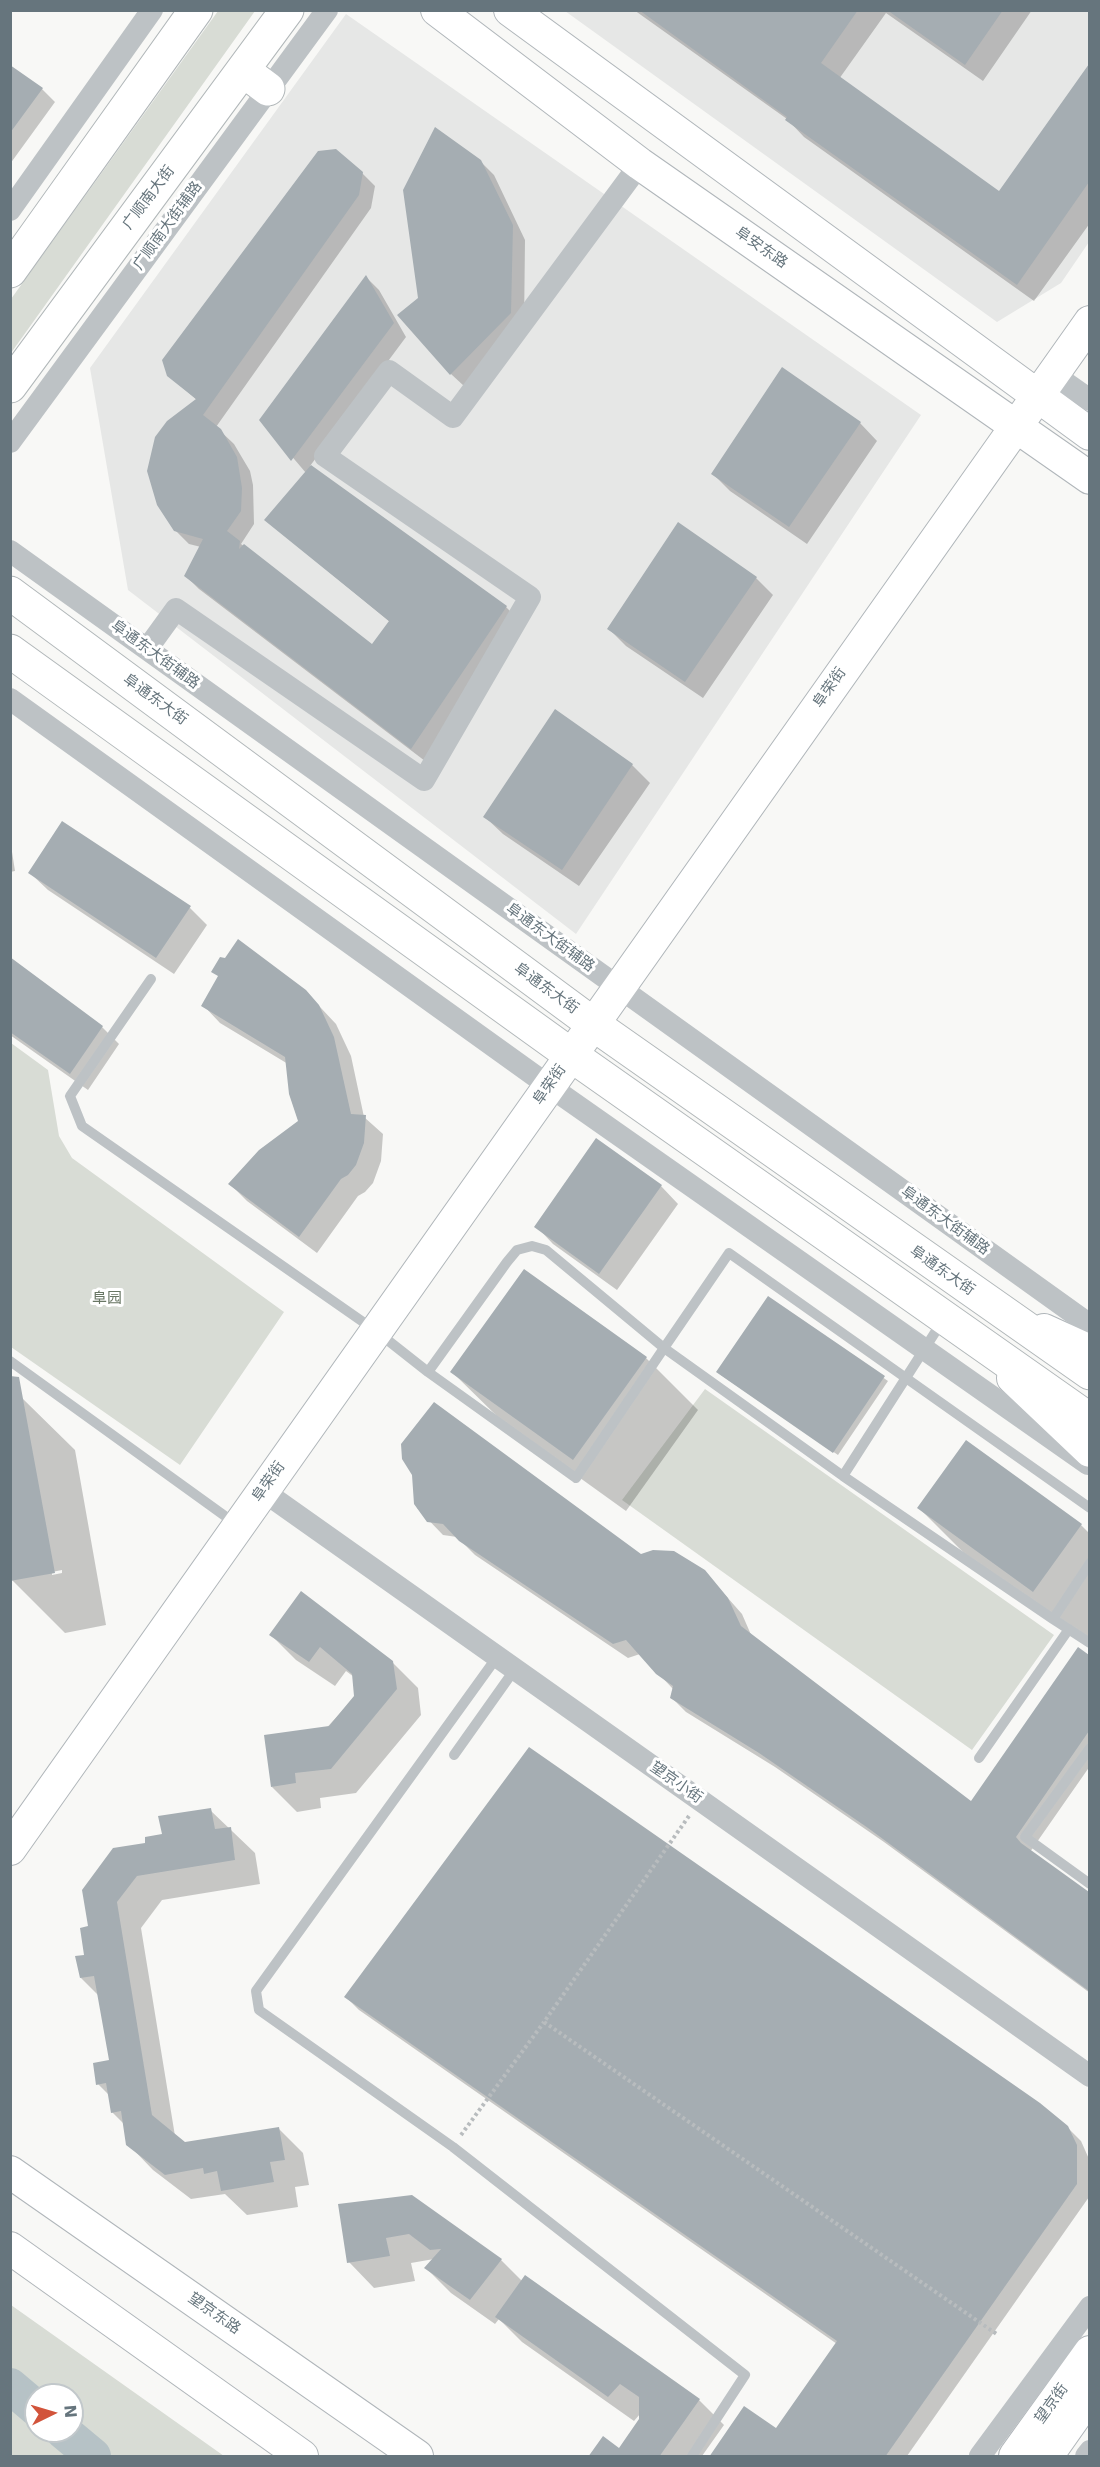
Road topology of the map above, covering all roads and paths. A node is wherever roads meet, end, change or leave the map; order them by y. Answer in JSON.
{"nodes":[{"id":1,"x":152,"y":10,"type":"edge"},
{"id":2,"x":196,"y":10,"type":"edge"},
{"id":3,"x":287,"y":10,"type":"edge"},
{"id":4,"x":327,"y":10,"type":"edge"},
{"id":5,"x":437,"y":10,"type":"edge"},
{"id":6,"x":510,"y":10,"type":"edge"},
{"id":7,"x":256,"y":80,"type":"junction"},
{"id":8,"x":640,"y":164,"type":"junction"},
{"id":9,"x":10,"y":210,"type":"edge"},
{"id":10,"x":10,"y":271,"type":"edge"},
{"id":11,"x":1089,"y":322,"type":"edge"},
{"id":12,"x":1045,"y":385,"type":"junction"},
{"id":13,"x":10,"y":386,"type":"edge"},
{"id":14,"x":1084,"y":407,"type":"edge"},
{"id":15,"x":1015,"y":425,"type":"junction"},
{"id":16,"x":10,"y":442,"type":"edge"},
{"id":17,"x":1089,"y":478,"type":"edge"},
{"id":18,"x":10,"y":551,"type":"edge"},
{"id":19,"x":10,"y":594,"type":"edge"},
{"id":20,"x":147,"y":649,"type":"junction"},
{"id":21,"x":10,"y":651,"type":"edge"},
{"id":22,"x":10,"y":699,"type":"edge"},
{"id":23,"x":151,"y":979,"type":"dead end"},
{"id":24,"x":619,"y":987,"type":"junction"},
{"id":25,"x":593,"y":1024,"type":"junction"},
{"id":26,"x":571,"y":1055,"type":"junction"},
{"id":27,"x":549,"y":1086,"type":"junction"},
{"id":28,"x":987,"y":1303,"type":"junction"},
{"id":29,"x":1089,"y":1325,"type":"edge"},
{"id":30,"x":957,"y":1327,"type":"junction"},
{"id":31,"x":376,"y":1331,"type":"junction"},
{"id":32,"x":664,"y":1348,"type":"junction"},
{"id":33,"x":924,"y":1349,"type":"junction"},
{"id":34,"x":1089,"y":1351,"type":"edge"},
{"id":35,"x":10,"y":1361,"type":"edge"},
{"id":36,"x":428,"y":1372,"type":"junction"},
{"id":37,"x":1089,"y":1373,"type":"edge"},
{"id":38,"x":906,"y":1377,"type":"junction"},
{"id":39,"x":1089,"y":1420,"type":"edge"},
{"id":40,"x":1089,"y":1451,"type":"edge"},
{"id":41,"x":1089,"y":1466,"type":"edge"},
{"id":42,"x":843,"y":1476,"type":"junction"},
{"id":43,"x":263,"y":1491,"type":"junction"},
{"id":44,"x":1089,"y":1508,"type":"edge"},
{"id":45,"x":239,"y":1526,"type":"junction"},
{"id":46,"x":1089,"y":1563,"type":"edge"},
{"id":47,"x":1053,"y":1619,"type":"junction"},
{"id":48,"x":1069,"y":1629,"type":"junction"},
{"id":49,"x":1089,"y":1643,"type":"edge"},
{"id":50,"x":514,"y":1668,"type":"junction"},
{"id":51,"x":1089,"y":1748,"type":"edge"},
{"id":52,"x":454,"y":1755,"type":"dead end"},
{"id":53,"x":979,"y":1758,"type":"dead end"},
{"id":54,"x":700,"y":1800,"type":"junction"},
{"id":55,"x":10,"y":1849,"type":"edge"},
{"id":56,"x":1089,"y":1884,"type":"edge"},
{"id":57,"x":544,"y":2022,"type":"junction"},
{"id":58,"x":1089,"y":2076,"type":"edge"},
{"id":59,"x":453,"y":2147,"type":"junction"},
{"id":60,"x":10,"y":2172,"type":"edge"},
{"id":61,"x":10,"y":2247,"type":"edge"},
{"id":62,"x":1089,"y":2307,"type":"edge"},
{"id":63,"x":998,"y":2335,"type":"dead end"},
{"id":64,"x":1089,"y":2352,"type":"edge"},
{"id":65,"x":1089,"y":2395,"type":"edge"},
{"id":66,"x":1089,"y":2451,"type":"edge"},
{"id":67,"x":302,"y":2457,"type":"edge"},
{"id":68,"x":417,"y":2457,"type":"edge"},
{"id":69,"x":692,"y":2457,"type":"edge"},
{"id":70,"x":980,"y":2457,"type":"edge"},
{"id":71,"x":1014,"y":2457,"type":"edge"},
{"id":72,"x":1047,"y":2457,"type":"edge"},
{"id":73,"x":1086,"y":2457,"type":"edge"}],
"edges":[{"from":1,"to":9,"type":"street"},
{"from":2,"to":10,"type":"main road"},
{"from":3,"to":7,"type":"main road","name":"广顺南大街"},
{"from":4,"to":7,"type":"street","name":"广顺南大街辅路"},
{"from":5,"to":8,"type":"street","name":"阜安东路"},
{"from":6,"to":12,"type":"street"},
{"from":7,"to":13,"type":"main road","name":"广顺南大街"},
{"from":7,"to":16,"type":"street","name":"广顺南大街辅路"},
{"from":8,"to":15,"type":"street","name":"阜安东路"},
{"from":8,"to":20,"type":"street"},
{"from":11,"to":12,"type":"street","name":"阜荣街"},
{"from":12,"to":14,"type":"street"},
{"from":12,"to":15,"type":"street","name":"阜荣街"},
{"from":15,"to":17,"type":"street","name":"阜安东路"},
{"from":15,"to":24,"type":"street","name":"阜荣街"},
{"from":18,"to":20,"type":"street","name":"阜通东大街辅路"},
{"from":19,"to":25,"type":"main road","name":"阜通东大街"},
{"from":20,"to":24,"type":"street","name":"阜通东大街辅路"},
{"from":21,"to":26,"type":"main road"},
{"from":22,"to":27,"type":"street"},
{"from":23,"to":31,"type":"lane"},
{"from":24,"to":25,"type":"street","name":"阜荣街"},
{"from":24,"to":29,"type":"street","name":"阜通东大街辅路"},
{"from":25,"to":26,"type":"street","name":"阜荣街"},
{"from":25,"to":28,"type":"main road","name":"阜通东大街"},
{"from":26,"to":27,"type":"street","name":"阜荣街"},
{"from":26,"to":30,"type":"main road"},
{"from":27,"to":31,"type":"street","name":"阜荣街"},
{"from":27,"to":33,"type":"street"},
{"from":28,"to":34,"type":"street"},
{"from":28,"to":37,"type":"main road","name":"阜通东大街"},
{"from":30,"to":33,"type":"lane"},
{"from":30,"to":39,"type":"main road"},
{"from":30,"to":40,"type":"street"},
{"from":31,"to":36,"type":"lane"},
{"from":31,"to":43,"type":"street","name":"阜荣街"},
{"from":32,"to":36,"type":"lane"},
{"from":32,"to":36,"type":"lane"},
{"from":32,"to":38,"type":"lane"},
{"from":32,"to":42,"type":"lane"},
{"from":33,"to":38,"type":"lane"},
{"from":33,"to":41,"type":"street"},
{"from":35,"to":45,"type":"lane"},
{"from":38,"to":42,"type":"lane"},
{"from":38,"to":44,"type":"lane"},
{"from":42,"to":47,"type":"lane"},
{"from":43,"to":45,"type":"street","name":"阜荣街"},
{"from":43,"to":50,"type":"street","name":"望京小街"},
{"from":45,"to":55,"type":"street","name":"阜荣街"},
{"from":46,"to":47,"type":"lane"},
{"from":47,"to":48,"type":"lane"},
{"from":48,"to":49,"type":"lane"},
{"from":48,"to":53,"type":"lane"},
{"from":50,"to":52,"type":"lane"},
{"from":50,"to":54,"type":"street","name":"望京小街"},
{"from":50,"to":59,"type":"lane"},
{"from":51,"to":56,"type":"lane"},
{"from":54,"to":57,"type":"path"},
{"from":54,"to":58,"type":"street","name":"望京小街"},
{"from":57,"to":59,"type":"path"},
{"from":57,"to":63,"type":"path"},
{"from":59,"to":69,"type":"lane"},
{"from":60,"to":68,"type":"street","name":"望京东路"},
{"from":61,"to":67,"type":"street"},
{"from":62,"to":70,"type":"street"},
{"from":64,"to":71,"type":"street","name":"望京街"},
{"from":65,"to":72,"type":"street"},
{"from":66,"to":73,"type":"street"}]}
